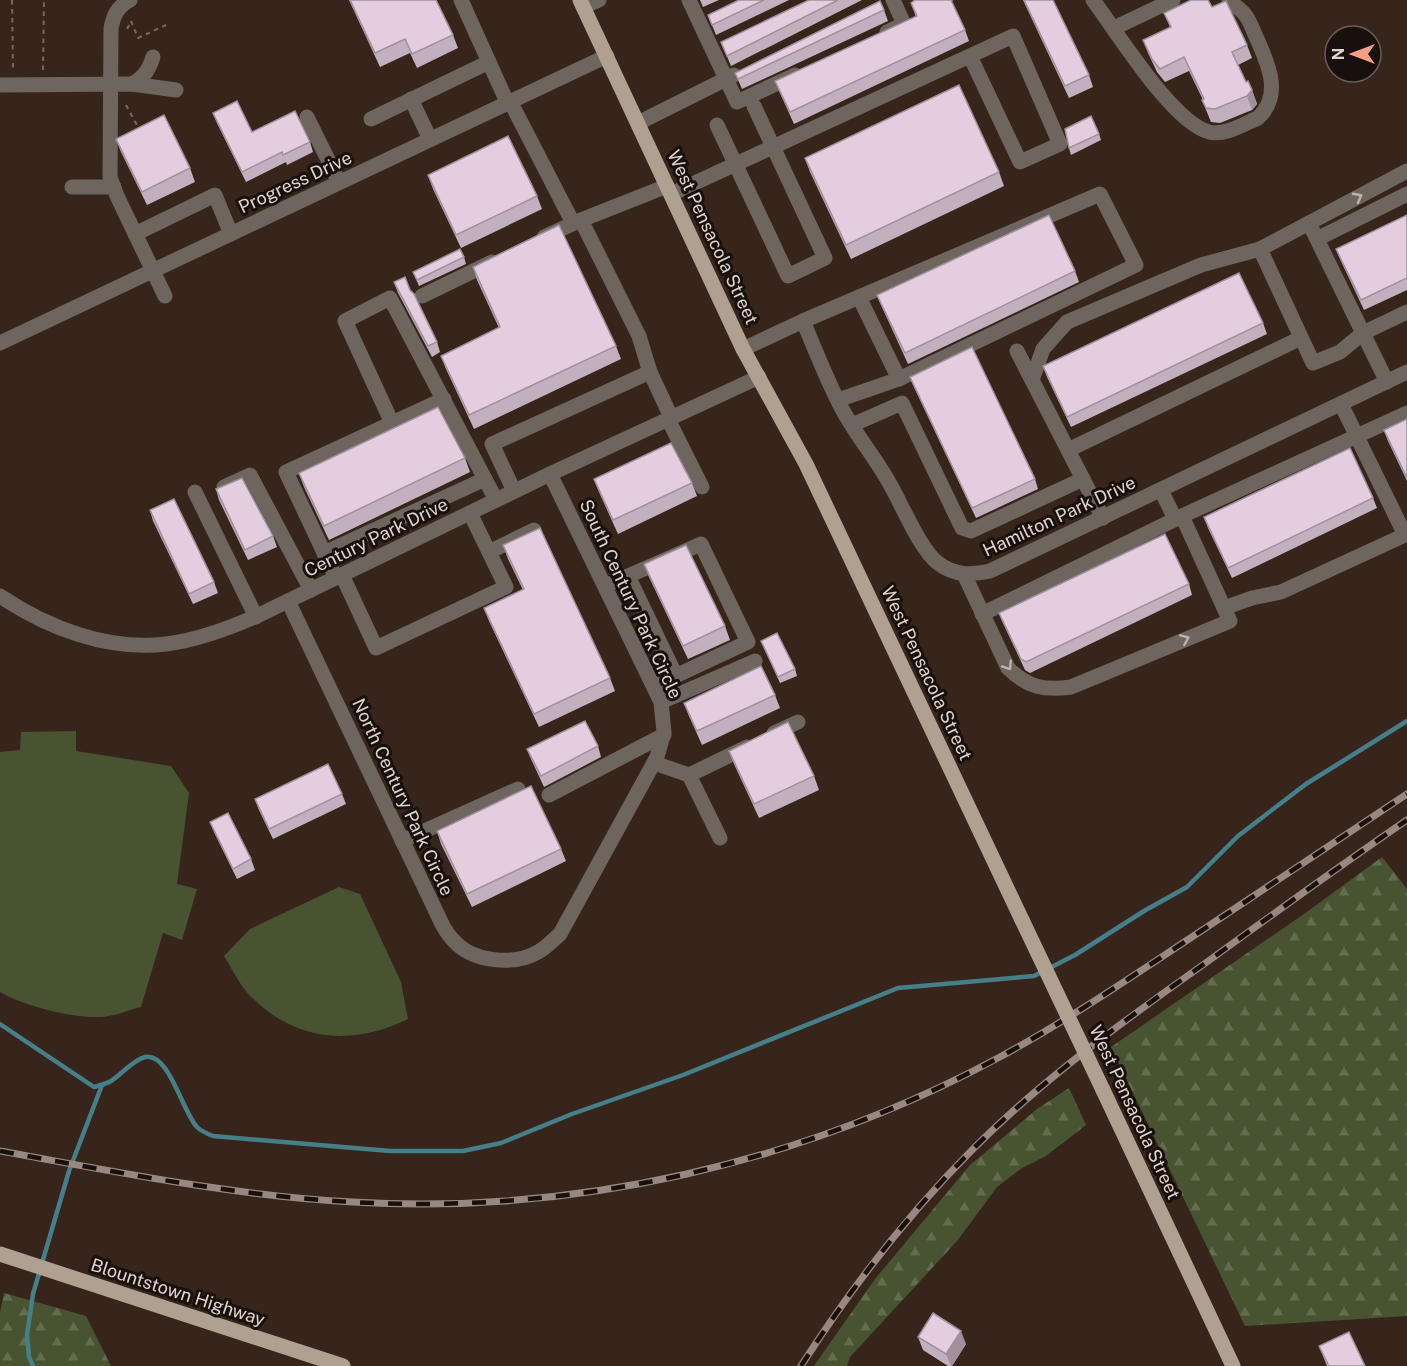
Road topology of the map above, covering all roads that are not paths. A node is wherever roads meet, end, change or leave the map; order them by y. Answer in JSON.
{"nodes":[{"id":1,"x":130,"y":0,"type":"edge"},
{"id":2,"x":461,"y":0,"type":"edge"},
{"id":3,"x":599,"y":0,"type":"edge"},
{"id":4,"x":689,"y":0,"type":"edge"},
{"id":5,"x":1093,"y":0,"type":"edge"},
{"id":6,"x":1173,"y":0,"type":"edge"},
{"id":7,"x":1229,"y":0,"type":"edge"},
{"id":8,"x":582,"y":4,"type":"edge"},
{"id":9,"x":915,"y":4,"type":"edge"},
{"id":10,"x":896,"y":6,"type":"edge"},
{"id":11,"x":1114,"y":28,"type":"junction"},
{"id":12,"x":873,"y":39,"type":"edge"},
{"id":13,"x":607,"y":56,"type":"junction"},
{"id":14,"x":970,"y":56,"type":"junction"},
{"id":15,"x":153,"y":57,"type":"dead end"},
{"id":16,"x":489,"y":62,"type":"junction"},
{"id":17,"x":747,"y":68,"type":"edge"},
{"id":18,"x":810,"y":68,"type":"edge"},
{"id":19,"x":726,"y":79,"type":"junction"},
{"id":20,"x":110,"y":84,"type":"junction"},
{"id":21,"x":132,"y":84,"type":"junction"},
{"id":22,"x":0,"y":85,"type":"edge"},
{"id":23,"x":176,"y":90,"type":"dead end"},
{"id":24,"x":411,"y":99,"type":"junction"},
{"id":25,"x":508,"y":102,"type":"junction"},
{"id":26,"x":754,"y":106,"type":"dead end"},
{"id":27,"x":307,"y":117,"type":"dead end"},
{"id":28,"x":371,"y":119,"type":"dead end"},
{"id":29,"x":638,"y":123,"type":"junction"},
{"id":30,"x":717,"y":124,"type":"dead end"},
{"id":31,"x":430,"y":139,"type":"junction"},
{"id":32,"x":773,"y":147,"type":"junction"},
{"id":33,"x":736,"y":164,"type":"junction"},
{"id":34,"x":1407,"y":171,"type":"edge"},
{"id":35,"x":339,"y":183,"type":"junction"},
{"id":36,"x":72,"y":187,"type":"dead end"},
{"id":37,"x":114,"y":187,"type":"junction"},
{"id":38,"x":669,"y":190,"type":"junction"},
{"id":39,"x":1407,"y":194,"type":"edge"},
{"id":40,"x":577,"y":221,"type":"junction"},
{"id":41,"x":1309,"y":223,"type":"junction"},
{"id":42,"x":135,"y":234,"type":"junction"},
{"id":43,"x":231,"y":234,"type":"junction"},
{"id":44,"x":1317,"y":239,"type":"junction"},
{"id":45,"x":530,"y":244,"type":"edge"},
{"id":46,"x":1260,"y":249,"type":"junction"},
{"id":47,"x":508,"y":255,"type":"edge"},
{"id":48,"x":153,"y":271,"type":"junction"},
{"id":49,"x":165,"y":296,"type":"dead end"},
{"id":50,"x":422,"y":296,"type":"dead end"},
{"id":51,"x":860,"y":297,"type":"junction"},
{"id":52,"x":1407,"y":312,"type":"edge"},
{"id":53,"x":803,"y":321,"type":"junction"},
{"id":54,"x":1363,"y":333,"type":"junction"},
{"id":55,"x":1301,"y":338,"type":"junction"},
{"id":56,"x":0,"y":343,"type":"edge"},
{"id":57,"x":743,"y":349,"type":"junction"},
{"id":58,"x":1017,"y":351,"type":"dead end"},
{"id":59,"x":650,"y":372,"type":"junction"},
{"id":60,"x":1407,"y":372,"type":"edge"},
{"id":61,"x":759,"y":377,"type":"junction"},
{"id":62,"x":899,"y":379,"type":"junction"},
{"id":63,"x":1032,"y":380,"type":"junction"},
{"id":64,"x":1387,"y":382,"type":"junction"},
{"id":65,"x":444,"y":399,"type":"junction"},
{"id":66,"x":838,"y":400,"type":"junction"},
{"id":67,"x":1341,"y":404,"type":"junction"},
{"id":68,"x":1407,"y":413,"type":"edge"},
{"id":69,"x":670,"y":418,"type":"junction"},
{"id":70,"x":392,"y":423,"type":"junction"},
{"id":71,"x":852,"y":425,"type":"junction"},
{"id":72,"x":1358,"y":437,"type":"junction"},
{"id":73,"x":1068,"y":450,"type":"junction"},
{"id":74,"x":550,"y":474,"type":"junction"},
{"id":75,"x":485,"y":479,"type":"junction"},
{"id":76,"x":1083,"y":479,"type":"junction"},
{"id":77,"x":702,"y":487,"type":"dead end"},
{"id":78,"x":221,"y":489,"type":"edge"},
{"id":79,"x":1161,"y":490,"type":"junction"},
{"id":80,"x":514,"y":491,"type":"junction"},
{"id":81,"x":195,"y":492,"type":"dead end"},
{"id":82,"x":496,"y":500,"type":"junction"},
{"id":83,"x":470,"y":513,"type":"junction"},
{"id":84,"x":1179,"y":517,"type":"junction"},
{"id":85,"x":1103,"y":518,"type":"junction"},
{"id":86,"x":534,"y":530,"type":"edge"},
{"id":87,"x":1406,"y":535,"type":"edge"},
{"id":88,"x":489,"y":552,"type":"junction"},
{"id":89,"x":324,"y":553,"type":"junction"},
{"id":90,"x":964,"y":574,"type":"junction"},
{"id":91,"x":339,"y":576,"type":"junction"},
{"id":92,"x":628,"y":576,"type":"junction"},
{"id":93,"x":605,"y":586,"type":"junction"},
{"id":94,"x":311,"y":590,"type":"junction"},
{"id":95,"x":0,"y":596,"type":"edge"},
{"id":96,"x":288,"y":601,"type":"junction"},
{"id":97,"x":982,"y":614,"type":"junction"},
{"id":98,"x":1227,"y":614,"type":"junction"},
{"id":99,"x":256,"y":617,"type":"junction"},
{"id":100,"x":755,"y":661,"type":"dead end"},
{"id":101,"x":676,"y":676,"type":"junction"},
{"id":102,"x":654,"y":687,"type":"junction"},
{"id":103,"x":662,"y":702,"type":"junction"},
{"id":104,"x":798,"y":722,"type":"dead end"},
{"id":105,"x":663,"y":739,"type":"junction"},
{"id":106,"x":654,"y":763,"type":"junction"},
{"id":107,"x":690,"y":775,"type":"junction"},
{"id":108,"x":518,"y":789,"type":"edge"},
{"id":109,"x":549,"y":795,"type":"dead end"},
{"id":110,"x":720,"y":838,"type":"dead end"},
{"id":111,"x":402,"y":841,"type":"junction"},
{"id":112,"x":3,"y":1255,"type":"edge"},
{"id":113,"x":343,"y":1366,"type":"edge"},
{"id":114,"x":1233,"y":1366,"type":"edge"}],
"edges":[{"from":1,"to":20,"type":"street"},
{"from":2,"to":16,"type":"street"},
{"from":3,"to":8,"type":"street"},
{"from":4,"to":19,"type":"street"},
{"from":5,"to":11,"type":"street"},
{"from":6,"to":11,"type":"street"},
{"from":7,"to":11,"type":"street"},
{"from":8,"to":13,"type":"main road","name":"West Pensacola Street"},
{"from":9,"to":10,"type":"street"},
{"from":10,"to":12,"type":"street"},
{"from":13,"to":25,"type":"street","name":"Progress Drive"},
{"from":13,"to":29,"type":"main road","name":"West Pensacola Street"},
{"from":14,"to":14,"type":"street"},
{"from":14,"to":32,"type":"street"},
{"from":15,"to":21,"type":"street"},
{"from":16,"to":24,"type":"street"},
{"from":16,"to":25,"type":"street"},
{"from":17,"to":19,"type":"street"},
{"from":18,"to":19,"type":"street"},
{"from":19,"to":29,"type":"street"},
{"from":20,"to":21,"type":"street"},
{"from":20,"to":22,"type":"street"},
{"from":20,"to":37,"type":"street"},
{"from":21,"to":23,"type":"street"},
{"from":24,"to":28,"type":"street"},
{"from":24,"to":31,"type":"street"},
{"from":25,"to":31,"type":"street","name":"Progress Drive"},
{"from":25,"to":40,"type":"street"},
{"from":26,"to":32,"type":"street"},
{"from":27,"to":35,"type":"street"},
{"from":29,"to":38,"type":"main road","name":"West Pensacola Street"},
{"from":30,"to":33,"type":"street"},
{"from":31,"to":35,"type":"street","name":"Progress Drive"},
{"from":32,"to":33,"type":"street"},
{"from":32,"to":33,"type":"street"},
{"from":33,"to":38,"type":"street"},
{"from":41,"to":34,"type":"street","one_way":true},
{"from":35,"to":43,"type":"street","name":"Progress Drive"},
{"from":36,"to":37,"type":"street"},
{"from":37,"to":42,"type":"street"},
{"from":38,"to":40,"type":"street"},
{"from":38,"to":57,"type":"main road","name":"West Pensacola Street"},
{"from":39,"to":44,"type":"street"},
{"from":40,"to":45,"type":"street"},
{"from":40,"to":59,"type":"street"},
{"from":41,"to":44,"type":"street"},
{"from":41,"to":46,"type":"street"},
{"from":42,"to":43,"type":"street"},
{"from":42,"to":48,"type":"street"},
{"from":43,"to":48,"type":"street","name":"Progress Drive"},
{"from":44,"to":54,"type":"street"},
{"from":46,"to":55,"type":"street"},
{"from":46,"to":63,"type":"street"},
{"from":47,"to":50,"type":"street"},
{"from":48,"to":49,"type":"street"},
{"from":48,"to":56,"type":"street","name":"Progress Drive"},
{"from":51,"to":53,"type":"street"},
{"from":51,"to":62,"type":"street"},
{"from":51,"to":62,"type":"street"},
{"from":52,"to":54,"type":"street"},
{"from":53,"to":57,"type":"street"},
{"from":53,"to":66,"type":"street"},
{"from":54,"to":55,"type":"street"},
{"from":54,"to":64,"type":"street"},
{"from":55,"to":73,"type":"street"},
{"from":57,"to":61,"type":"main road","name":"West Pensacola Street"},
{"from":58,"to":63,"type":"street"},
{"from":59,"to":69,"type":"street"},
{"from":59,"to":80,"type":"street"},
{"from":60,"to":64,"type":"street","name":"Hamilton Park Drive"},
{"from":61,"to":69,"type":"street","name":"Century Park Drive"},
{"from":61,"to":114,"type":"main road","name":"West Pensacola Street","bridge":true},
{"from":62,"to":66,"type":"street"},
{"from":63,"to":73,"type":"street"},
{"from":64,"to":67,"type":"street","name":"Hamilton Park Drive"},
{"from":65,"to":70,"type":"street"},
{"from":65,"to":70,"type":"street"},
{"from":65,"to":75,"type":"street"},
{"from":66,"to":71,"type":"street"},
{"from":67,"to":72,"type":"street"},
{"from":67,"to":79,"type":"street","name":"Hamilton Park Drive"},
{"from":68,"to":72,"type":"street"},
{"from":69,"to":74,"type":"street","name":"Century Park Drive"},
{"from":69,"to":77,"type":"street"},
{"from":70,"to":89,"type":"street"},
{"from":71,"to":76,"type":"street"},
{"from":71,"to":90,"type":"street"},
{"from":72,"to":84,"type":"street"},
{"from":72,"to":87,"type":"street"},
{"from":73,"to":76,"type":"street"},
{"from":74,"to":80,"type":"street","name":"Century Park Drive"},
{"from":74,"to":93,"type":"street","name":"South Century Park Circle"},
{"from":75,"to":82,"type":"street"},
{"from":75,"to":89,"type":"street"},
{"from":76,"to":85,"type":"street"},
{"from":78,"to":94,"type":"street"},
{"from":79,"to":84,"type":"street"},
{"from":79,"to":85,"type":"street","name":"Hamilton Park Drive"},
{"from":80,"to":82,"type":"street","name":"Century Park Drive"},
{"from":81,"to":99,"type":"street"},
{"from":82,"to":83,"type":"street","name":"Century Park Drive"},
{"from":83,"to":88,"type":"street"},
{"from":83,"to":91,"type":"street","name":"Century Park Drive"},
{"from":84,"to":97,"type":"street"},
{"from":84,"to":98,"type":"street"},
{"from":85,"to":90,"type":"street","name":"Hamilton Park Drive"},
{"from":86,"to":88,"type":"street"},
{"from":87,"to":98,"type":"street"},
{"from":88,"to":91,"type":"street"},
{"from":89,"to":91,"type":"street"},
{"from":90,"to":97,"type":"street"},
{"from":91,"to":94,"type":"street","name":"Century Park Drive"},
{"from":92,"to":93,"type":"street"},
{"from":92,"to":101,"type":"street"},
{"from":92,"to":101,"type":"street"},
{"from":93,"to":102,"type":"street","name":"South Century Park Circle"},
{"from":94,"to":96,"type":"street","name":"Century Park Drive"},
{"from":95,"to":99,"type":"street","name":"Century Park Drive"},
{"from":96,"to":99,"type":"street","name":"Century Park Drive"},
{"from":96,"to":111,"type":"street","name":"North Century Park Circle"},
{"from":97,"to":98,"type":"street","one_way":true},
{"from":100,"to":103,"type":"street"},
{"from":101,"to":102,"type":"street"},
{"from":102,"to":103,"type":"street","name":"South Century Park Circle"},
{"from":103,"to":105,"type":"street","name":"South Century Park Circle"},
{"from":104,"to":107,"type":"street"},
{"from":105,"to":106,"type":"street"},
{"from":105,"to":109,"type":"street"},
{"from":106,"to":107,"type":"street"},
{"from":106,"to":111,"type":"street","name":"North Century Park Circle"},
{"from":107,"to":110,"type":"street"},
{"from":108,"to":111,"type":"street"},
{"from":112,"to":113,"type":"main road","name":"Blountstown Highway"}]}
